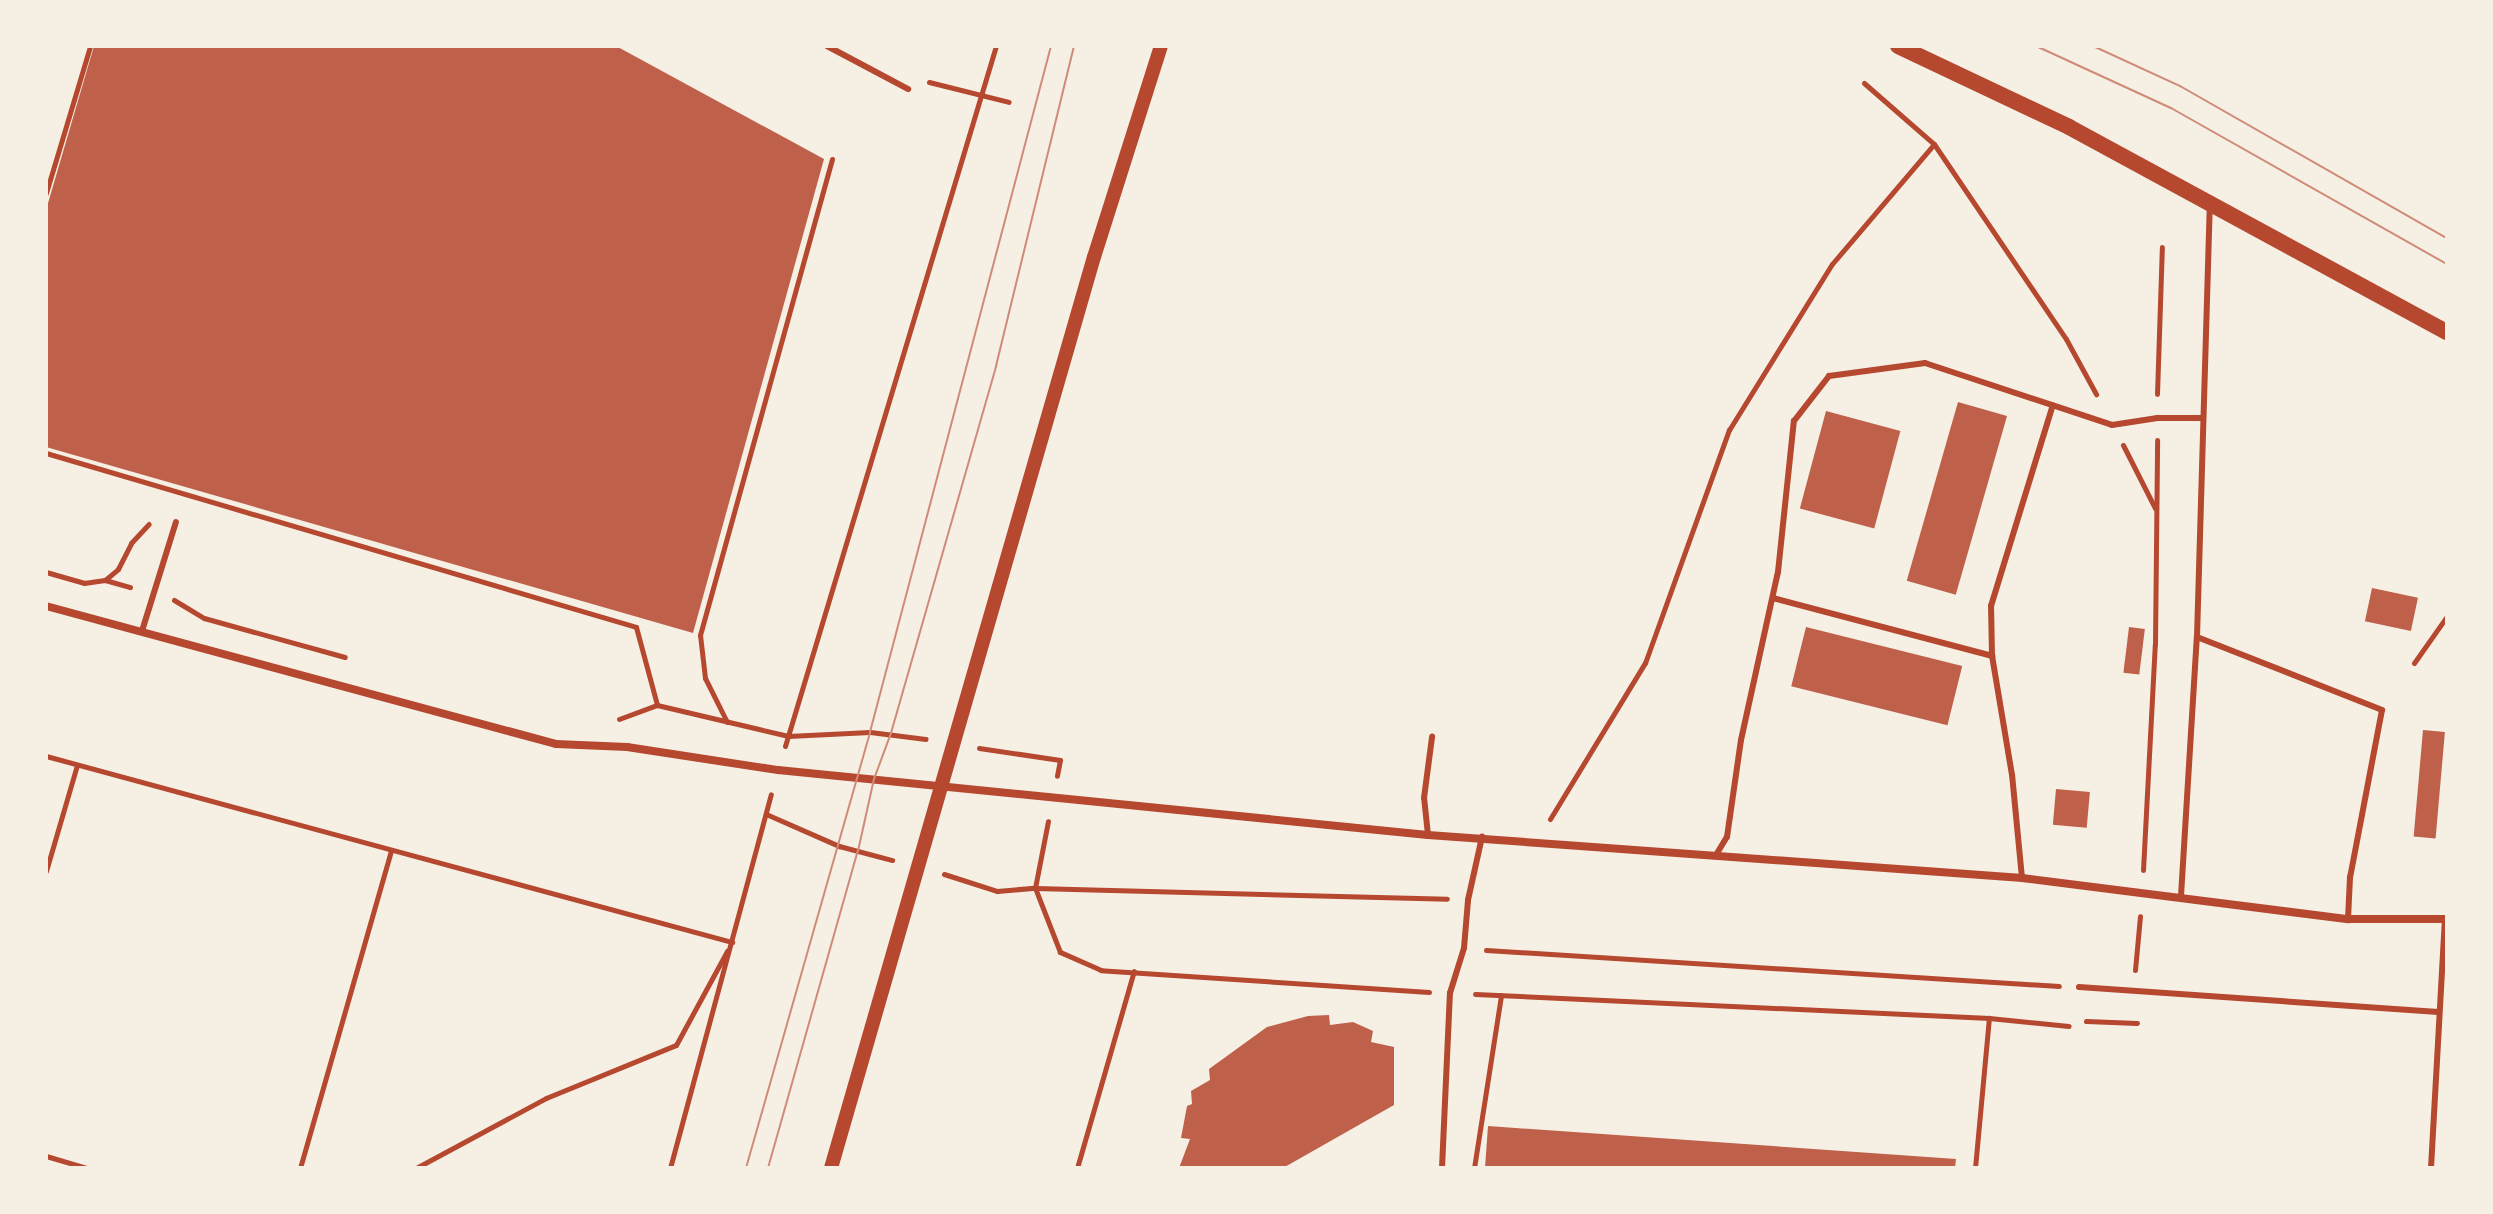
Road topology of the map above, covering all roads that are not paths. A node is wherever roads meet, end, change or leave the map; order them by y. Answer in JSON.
{"nodes":[{"id":1,"x":827,"y":46,"type":"edge"},
{"id":2,"x":1161,"y":46,"type":"edge"},
{"id":3,"x":1898,"y":46,"type":"edge"},
{"id":4,"x":908,"y":89,"type":"dead end"},
{"id":5,"x":2210,"y":202,"type":"junction"},
{"id":6,"x":2444,"y":331,"type":"edge"},
{"id":7,"x":2053,"y":405,"type":"junction"},
{"id":8,"x":2201,"y":418,"type":"junction"},
{"id":9,"x":176,"y":522,"type":"dead end"},
{"id":10,"x":1773,"y":598,"type":"junction"},
{"id":11,"x":46,"y":606,"type":"edge"},
{"id":12,"x":142,"y":631,"type":"junction"},
{"id":13,"x":2197,"y":637,"type":"junction"},
{"id":14,"x":1992,"y":656,"type":"junction"},
{"id":15,"x":1432,"y":737,"type":"dead end"},
{"id":16,"x":940,"y":787,"type":"junction"},
{"id":17,"x":1428,"y":835,"type":"junction"},
{"id":18,"x":1482,"y":837,"type":"junction"},
{"id":19,"x":1716,"y":855,"type":"junction"},
{"id":20,"x":2022,"y":878,"type":"junction"},
{"id":21,"x":2181,"y":896,"type":"junction"},
{"id":22,"x":2446,"y":918,"type":"edge"},
{"id":23,"x":2348,"y":919,"type":"junction"},
{"id":24,"x":2079,"y":987,"type":"road end"},
{"id":25,"x":2438,"y":1012,"type":"junction"},
{"id":26,"x":831,"y":1168,"type":"edge"},
{"id":27,"x":1442,"y":1168,"type":"edge"},
{"id":28,"x":2431,"y":1168,"type":"edge"}],
"edges":[{"from":1,"to":4,"type":"lane"},
{"from":2,"to":16,"type":"street"},
{"from":3,"to":5,"type":"main road"},
{"from":5,"to":6,"type":"main road"},
{"from":5,"to":8,"type":"lane"},
{"from":7,"to":8,"type":"lane"},
{"from":7,"to":10,"type":"lane"},
{"from":7,"to":14,"type":"lane"},
{"from":8,"to":13,"type":"lane"},
{"from":9,"to":12,"type":"lane"},
{"from":10,"to":14,"type":"lane"},
{"from":10,"to":19,"type":"lane"},
{"from":11,"to":12,"type":"street"},
{"from":12,"to":16,"type":"street"},
{"from":13,"to":21,"type":"lane"},
{"from":13,"to":23,"type":"lane"},
{"from":14,"to":20,"type":"lane"},
{"from":15,"to":17,"type":"lane"},
{"from":16,"to":17,"type":"street"},
{"from":16,"to":26,"type":"street"},
{"from":17,"to":18,"type":"street"},
{"from":18,"to":19,"type":"street"},
{"from":18,"to":27,"type":"lane"},
{"from":19,"to":20,"type":"street"},
{"from":20,"to":21,"type":"street"},
{"from":21,"to":23,"type":"street"},
{"from":22,"to":23,"type":"street"},
{"from":22,"to":25,"type":"lane"},
{"from":24,"to":25,"type":"lane"},
{"from":25,"to":28,"type":"lane"}]}
